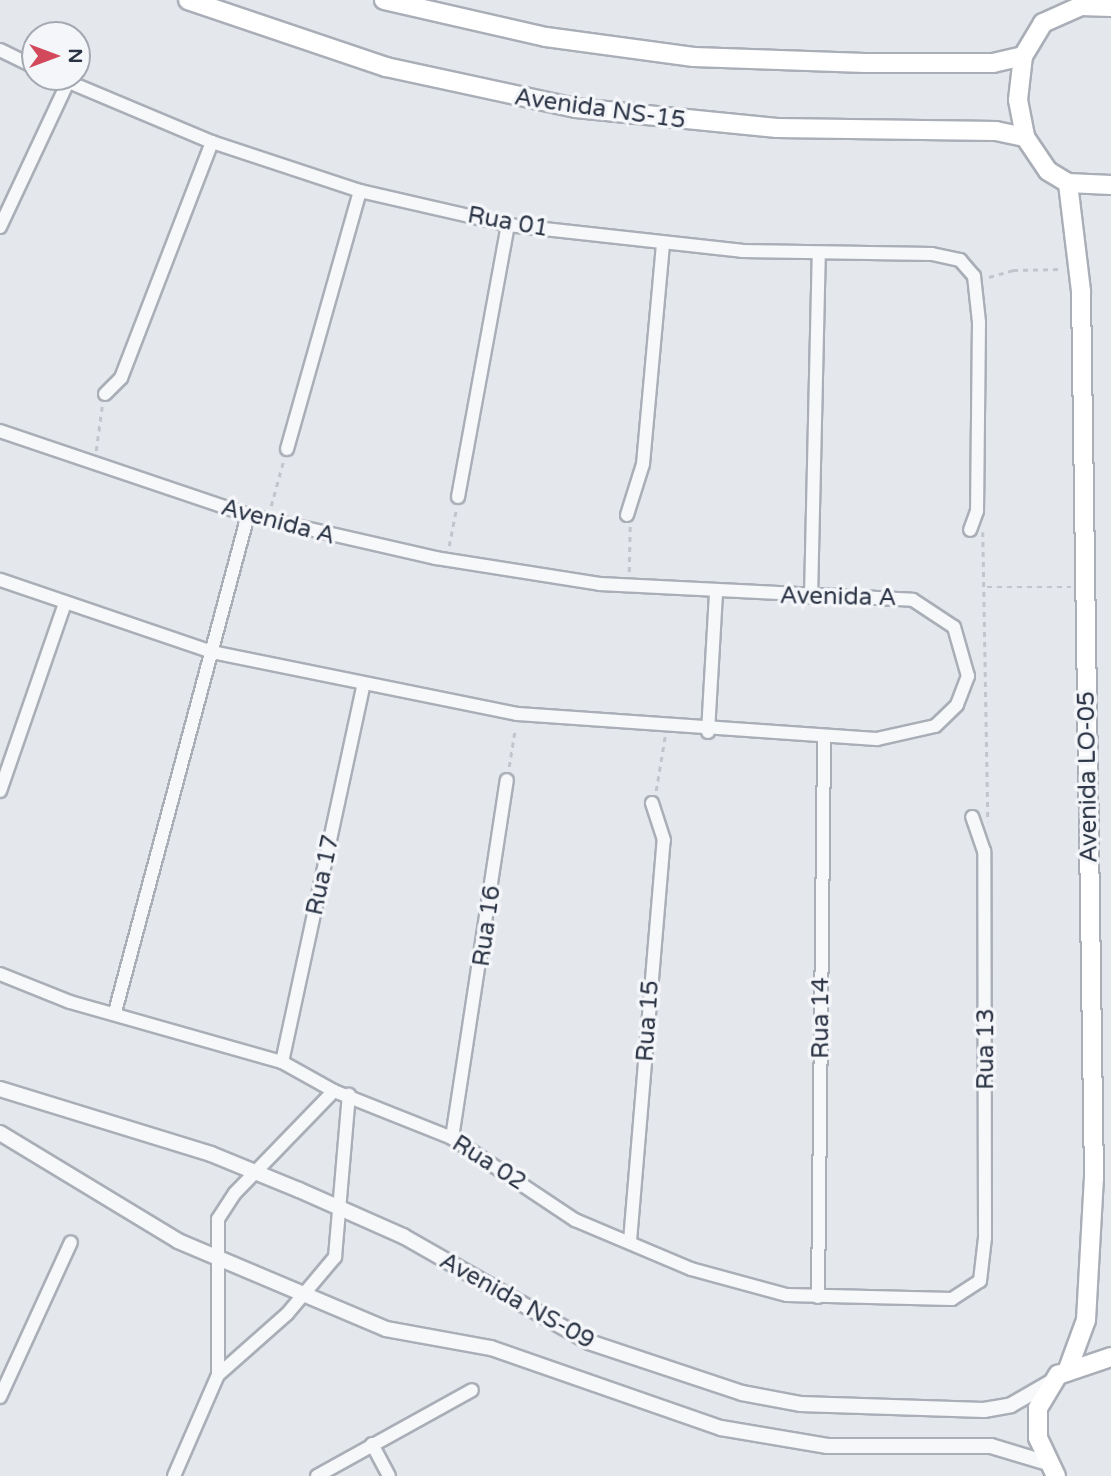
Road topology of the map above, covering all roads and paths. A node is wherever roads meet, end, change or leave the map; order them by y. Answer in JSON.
{"nodes":[{"id":1,"x":188,"y":0,"type":"edge"},
{"id":2,"x":384,"y":0,"type":"edge"},
{"id":3,"x":1109,"y":5,"type":"edge"},
{"id":4,"x":0,"y":50,"type":"edge"},
{"id":5,"x":1023,"y":56,"type":"junction"},
{"id":6,"x":21,"y":60,"type":"edge"},
{"id":7,"x":57,"y":91,"type":"edge"},
{"id":8,"x":91,"y":91,"type":"edge"},
{"id":9,"x":1025,"y":137,"type":"junction"},
{"id":10,"x":212,"y":142,"type":"junction"},
{"id":11,"x":1068,"y":183,"type":"junction"},
{"id":12,"x":1111,"y":185,"type":"edge"},
{"id":13,"x":360,"y":191,"type":"junction"},
{"id":14,"x":508,"y":225,"type":"junction"},
{"id":15,"x":0,"y":227,"type":"edge"},
{"id":16,"x":663,"y":245,"type":"junction"},
{"id":17,"x":820,"y":254,"type":"junction"},
{"id":18,"x":1079,"y":269,"type":"junction"},
{"id":19,"x":975,"y":279,"type":"junction"},
{"id":20,"x":106,"y":394,"type":"joint"},
{"id":21,"x":0,"y":431,"type":"edge"},
{"id":22,"x":287,"y":449,"type":"joint"},
{"id":23,"x":90,"y":464,"type":"junction"},
{"id":24,"x":458,"y":497,"type":"joint"},
{"id":25,"x":248,"y":514,"type":"junction"},
{"id":26,"x":627,"y":515,"type":"joint"},
{"id":27,"x":268,"y":520,"type":"junction"},
{"id":28,"x":972,"y":525,"type":"joint"},
{"id":29,"x":447,"y":560,"type":"junction"},
{"id":30,"x":0,"y":580,"type":"edge"},
{"id":31,"x":629,"y":586,"type":"junction"},
{"id":32,"x":987,"y":587,"type":"junction"},
{"id":33,"x":1085,"y":587,"type":"junction"},
{"id":34,"x":716,"y":593,"type":"junction"},
{"id":35,"x":811,"y":597,"type":"junction"},
{"id":36,"x":64,"y":606,"type":"junction"},
{"id":37,"x":212,"y":652,"type":"junction"},
{"id":38,"x":363,"y":687,"type":"junction"},
{"id":39,"x":517,"y":714,"type":"junction"},
{"id":40,"x":666,"y":729,"type":"junction"},
{"id":41,"x":708,"y":732,"type":"junction"},
{"id":42,"x":824,"y":740,"type":"junction"},
{"id":43,"x":507,"y":780,"type":"joint"},
{"id":44,"x":0,"y":791,"type":"edge"},
{"id":45,"x":652,"y":803,"type":"joint"},
{"id":46,"x":972,"y":817,"type":"dead end"},
{"id":47,"x":982,"y":838,"type":"junction"},
{"id":48,"x":0,"y":974,"type":"edge"},
{"id":49,"x":114,"y":1012,"type":"junction"},
{"id":50,"x":282,"y":1062,"type":"junction"},
{"id":51,"x":0,"y":1089,"type":"edge"},
{"id":52,"x":334,"y":1091,"type":"junction"},
{"id":53,"x":349,"y":1095,"type":"junction"},
{"id":54,"x":0,"y":1133,"type":"edge"},
{"id":55,"x":452,"y":1138,"type":"junction"},
{"id":56,"x":253,"y":1175,"type":"junction"},
{"id":57,"x":342,"y":1213,"type":"junction"},
{"id":58,"x":629,"y":1241,"type":"junction"},
{"id":59,"x":71,"y":1242,"type":"dead end"},
{"id":60,"x":213,"y":1257,"type":"junction"},
{"id":61,"x":978,"y":1283,"type":"joint"},
{"id":62,"x":303,"y":1294,"type":"junction"},
{"id":63,"x":818,"y":1297,"type":"junction"},
{"id":64,"x":1111,"y":1357,"type":"edge"},
{"id":65,"x":1068,"y":1369,"type":"junction"},
{"id":66,"x":218,"y":1375,"type":"junction"},
{"id":67,"x":1051,"y":1382,"type":"junction"},
{"id":68,"x":472,"y":1390,"type":"dead end"},
{"id":69,"x":0,"y":1397,"type":"edge"},
{"id":70,"x":372,"y":1444,"type":"junction"},
{"id":71,"x":1044,"y":1462,"type":"junction"},
{"id":72,"x":174,"y":1476,"type":"edge"},
{"id":73,"x":317,"y":1476,"type":"edge"},
{"id":74,"x":389,"y":1476,"type":"edge"},
{"id":75,"x":1056,"y":1476,"type":"edge"}],
"edges":[{"from":1,"to":9,"type":"main road","name":"Avenida NS-15"},
{"from":2,"to":5,"type":"main road"},
{"from":3,"to":5,"type":"main road"},
{"from":4,"to":6,"type":"street"},
{"from":5,"to":9,"type":"main road"},
{"from":7,"to":15,"type":"street"},
{"from":8,"to":10,"type":"street","name":"Rua 01"},
{"from":9,"to":11,"type":"main road"},
{"from":10,"to":13,"type":"street","name":"Rua 01"},
{"from":10,"to":20,"type":"street"},
{"from":11,"to":12,"type":"main road"},
{"from":11,"to":18,"type":"main road","name":"Avenida LO-05"},
{"from":13,"to":14,"type":"street","name":"Rua 01"},
{"from":13,"to":22,"type":"street"},
{"from":14,"to":16,"type":"street","name":"Rua 01"},
{"from":14,"to":24,"type":"street"},
{"from":16,"to":17,"type":"street","name":"Rua 01"},
{"from":16,"to":26,"type":"street"},
{"from":17,"to":19,"type":"street","name":"Rua 01"},
{"from":17,"to":35,"type":"street"},
{"from":18,"to":19,"type":"path"},
{"from":18,"to":33,"type":"main road","name":"Avenida LO-05"},
{"from":19,"to":28,"type":"street"},
{"from":20,"to":23,"type":"path"},
{"from":21,"to":23,"type":"street","name":"Avenida A"},
{"from":22,"to":27,"type":"path"},
{"from":23,"to":25,"type":"street","name":"Avenida A"},
{"from":24,"to":29,"type":"path"},
{"from":25,"to":27,"type":"street","name":"Avenida A"},
{"from":25,"to":37,"type":"street"},
{"from":26,"to":31,"type":"path"},
{"from":27,"to":29,"type":"street","name":"Avenida A"},
{"from":28,"to":32,"type":"path"},
{"from":29,"to":31,"type":"street","name":"Avenida A"},
{"from":30,"to":36,"type":"street","name":"Avenida A"},
{"from":31,"to":34,"type":"street","name":"Avenida A"},
{"from":32,"to":33,"type":"path"},
{"from":32,"to":47,"type":"path"},
{"from":33,"to":65,"type":"main road","name":"Avenida LO-05"},
{"from":34,"to":35,"type":"street","name":"Avenida A"},
{"from":34,"to":41,"type":"street"},
{"from":35,"to":42,"type":"street","name":"Avenida A"},
{"from":36,"to":37,"type":"street","name":"Avenida A"},
{"from":36,"to":44,"type":"street"},
{"from":37,"to":38,"type":"street","name":"Avenida A"},
{"from":37,"to":49,"type":"street"},
{"from":38,"to":39,"type":"street","name":"Avenida A"},
{"from":38,"to":50,"type":"street","name":"Rua 17"},
{"from":39,"to":40,"type":"street","name":"Avenida A"},
{"from":39,"to":43,"type":"path"},
{"from":40,"to":41,"type":"street","name":"Avenida A"},
{"from":40,"to":45,"type":"path"},
{"from":41,"to":42,"type":"street","name":"Avenida A"},
{"from":42,"to":63,"type":"street","name":"Rua 14"},
{"from":43,"to":55,"type":"street","name":"Rua 16"},
{"from":45,"to":58,"type":"street","name":"Rua 15"},
{"from":46,"to":47,"type":"street","name":"Rua 13"},
{"from":47,"to":61,"type":"street","name":"Rua 13"},
{"from":48,"to":49,"type":"street","name":"Rua 02"},
{"from":49,"to":50,"type":"street","name":"Rua 02"},
{"from":50,"to":52,"type":"street","name":"Rua 02"},
{"from":51,"to":56,"type":"street","name":"Avenida NS-09"},
{"from":52,"to":53,"type":"street","name":"Rua 02"},
{"from":52,"to":56,"type":"street"},
{"from":53,"to":55,"type":"street","name":"Rua 02"},
{"from":53,"to":57,"type":"street"},
{"from":54,"to":60,"type":"street","name":"Avenida NS-09"},
{"from":55,"to":58,"type":"street","name":"Rua 02"},
{"from":56,"to":57,"type":"street","name":"Avenida NS-09"},
{"from":56,"to":60,"type":"street"},
{"from":57,"to":62,"type":"street"},
{"from":57,"to":67,"type":"street","name":"Avenida NS-09"},
{"from":58,"to":63,"type":"street","name":"Rua 02"},
{"from":59,"to":69,"type":"street"},
{"from":60,"to":62,"type":"street","name":"Avenida NS-09"},
{"from":60,"to":66,"type":"street"},
{"from":61,"to":63,"type":"street","name":"Rua 02"},
{"from":62,"to":66,"type":"street"},
{"from":62,"to":71,"type":"street","name":"Avenida NS-09"},
{"from":64,"to":65,"type":"main road"},
{"from":65,"to":67,"type":"main road"},
{"from":66,"to":72,"type":"street"},
{"from":67,"to":71,"type":"main road"},
{"from":68,"to":70,"type":"street"},
{"from":70,"to":73,"type":"street"},
{"from":70,"to":74,"type":"street"},
{"from":71,"to":75,"type":"main road"}]}
